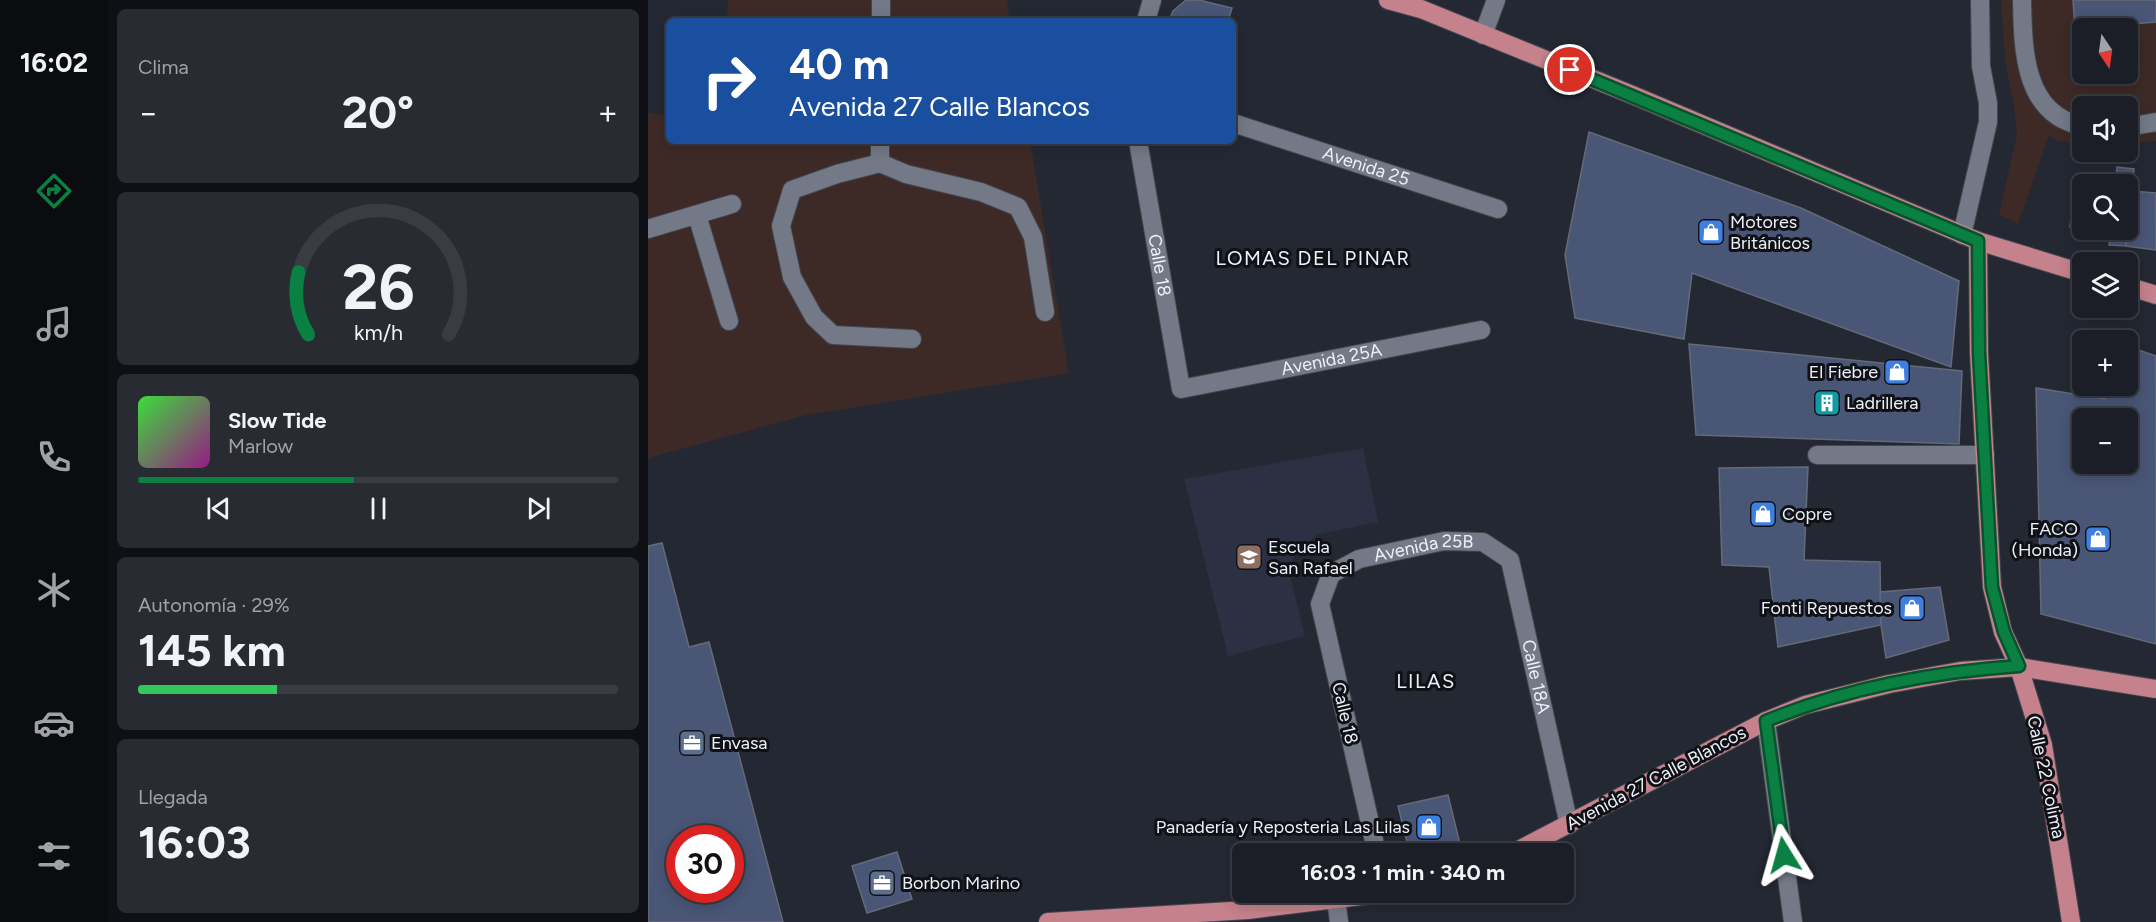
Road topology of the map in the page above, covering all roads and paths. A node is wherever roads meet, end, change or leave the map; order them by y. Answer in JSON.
{"nodes":[{"id":1,"x":881,"y":0,"type":"edge"},
{"id":2,"x":1152,"y":0,"type":"edge"},
{"id":3,"x":1388,"y":0,"type":"edge"},
{"id":4,"x":1496,"y":0,"type":"edge"},
{"id":5,"x":1980,"y":0,"type":"edge"},
{"id":6,"x":2022,"y":0,"type":"edge"},
{"id":7,"x":1415,"y":5,"type":"edge"},
{"id":8,"x":881,"y":18,"type":"edge"},
{"id":9,"x":1147,"y":18,"type":"edge"},
{"id":10,"x":1483,"y":35,"type":"junction"},
{"id":11,"x":2156,"y":122,"type":"edge"},
{"id":12,"x":1236,"y":124,"type":"edge"},
{"id":13,"x":2072,"y":124,"type":"edge"},
{"id":14,"x":2138,"y":125,"type":"edge"},
{"id":15,"x":880,"y":144,"type":"edge"},
{"id":16,"x":1139,"y":144,"type":"edge"},
{"id":17,"x":880,"y":164,"type":"junction"},
{"id":18,"x":732,"y":204,"type":"dead end"},
{"id":19,"x":1498,"y":209,"type":"dead end"},
{"id":20,"x":697,"y":215,"type":"junction"},
{"id":21,"x":648,"y":229,"type":"edge"},
{"id":22,"x":1970,"y":238,"type":"junction"},
{"id":23,"x":2072,"y":270,"type":"edge"},
{"id":24,"x":2138,"y":289,"type":"edge"},
{"id":25,"x":2156,"y":295,"type":"edge"},
{"id":26,"x":1045,"y":312,"type":"dead end"},
{"id":27,"x":729,"y":321,"type":"dead end"},
{"id":28,"x":1481,"y":330,"type":"dead end"},
{"id":29,"x":912,"y":339,"type":"dead end"},
{"id":30,"x":1181,"y":389,"type":"joint"},
{"id":31,"x":1817,"y":455,"type":"dead end"},
{"id":32,"x":1985,"y":455,"type":"junction"},
{"id":33,"x":1483,"y":542,"type":"joint"},
{"id":34,"x":1331,"y":574,"type":"joint"},
{"id":35,"x":2019,"y":666,"type":"junction"},
{"id":36,"x":2156,"y":689,"type":"edge"},
{"id":37,"x":1766,"y":721,"type":"junction"},
{"id":38,"x":1569,"y":825,"type":"junction"},
{"id":39,"x":1374,"y":843,"type":"edge"},
{"id":40,"x":1533,"y":843,"type":"edge"},
{"id":41,"x":1304,"y":903,"type":"edge"},
{"id":42,"x":1337,"y":903,"type":"edge"},
{"id":43,"x":1048,"y":922,"type":"edge"},
{"id":44,"x":1339,"y":922,"type":"edge"},
{"id":45,"x":1793,"y":922,"type":"edge"},
{"id":46,"x":2071,"y":922,"type":"edge"}],
"edges":[{"from":1,"to":8,"type":"street"},
{"from":2,"to":9,"type":"street"},
{"from":3,"to":7,"type":"main road"},
{"from":4,"to":10,"type":"street"},
{"from":5,"to":22,"type":"street"},
{"from":6,"to":13,"type":"street"},
{"from":7,"to":10,"type":"main road"},
{"from":10,"to":22,"type":"main road"},
{"from":11,"to":14,"type":"street"},
{"from":12,"to":19,"type":"street","name":"Avenida 25"},
{"from":15,"to":17,"type":"street"},
{"from":16,"to":30,"type":"street","name":"Calle 18"},
{"from":17,"to":26,"type":"street"},
{"from":17,"to":29,"type":"street"},
{"from":18,"to":20,"type":"street"},
{"from":20,"to":21,"type":"street"},
{"from":20,"to":27,"type":"street"},
{"from":22,"to":23,"type":"main road"},
{"from":22,"to":32,"type":"main road","name":"Calle 22 Colima"},
{"from":24,"to":25,"type":"main road"},
{"from":28,"to":30,"type":"street","name":"Avenida 25A"},
{"from":31,"to":32,"type":"street"},
{"from":32,"to":35,"type":"main road","name":"Calle 22 Colima"},
{"from":33,"to":34,"type":"street","name":"Avenida 25B"},
{"from":33,"to":38,"type":"street","name":"Calle 18A"},
{"from":34,"to":39,"type":"street","name":"Calle 18"},
{"from":35,"to":36,"type":"main road","name":"Avenida 27 Calle Blancos"},
{"from":35,"to":37,"type":"main road","name":"Avenida 27 Calle Blancos"},
{"from":35,"to":46,"type":"main road","name":"Calle 22 Colima"},
{"from":37,"to":38,"type":"main road","name":"Avenida 27 Calle Blancos"},
{"from":37,"to":45,"type":"street"},
{"from":38,"to":40,"type":"main road","name":"Avenida 27 Calle Blancos"},
{"from":41,"to":43,"type":"main road"},
{"from":42,"to":44,"type":"street"}]}
